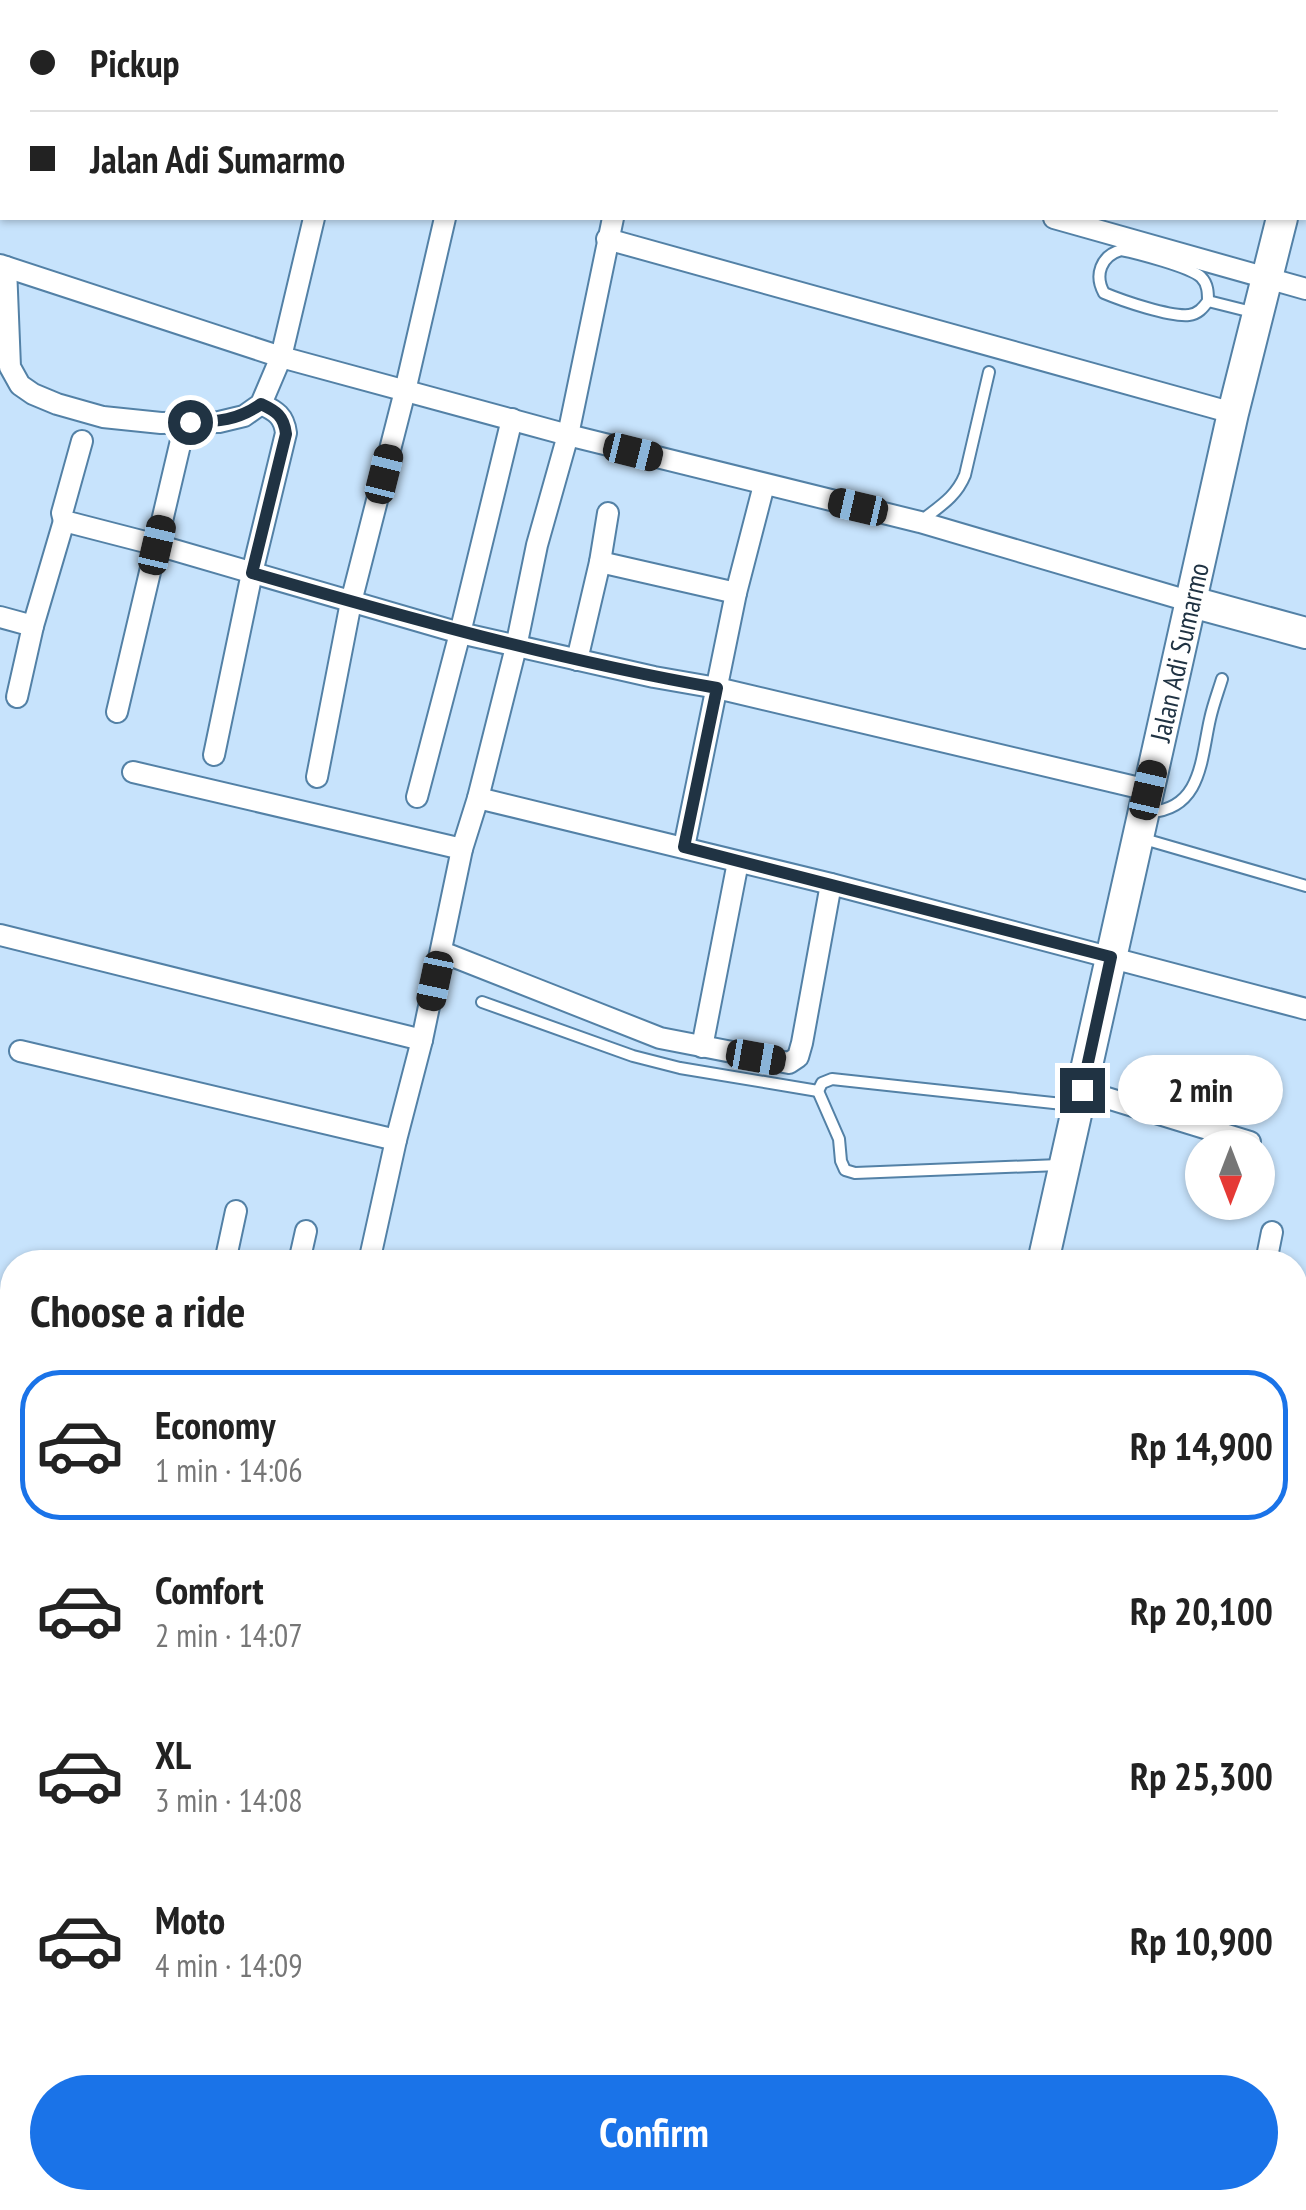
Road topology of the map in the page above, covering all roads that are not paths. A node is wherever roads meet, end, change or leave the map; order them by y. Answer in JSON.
{"nodes":[{"id":1,"x":314,"y":220,"type":"edge"},
{"id":2,"x":445,"y":220,"type":"edge"},
{"id":3,"x":612,"y":220,"type":"edge"},
{"id":4,"x":1061,"y":220,"type":"edge"},
{"id":5,"x":1282,"y":220,"type":"edge"},
{"id":6,"x":607,"y":239,"type":"junction"},
{"id":7,"x":3,"y":266,"type":"edge"},
{"id":8,"x":1267,"y":279,"type":"junction"},
{"id":9,"x":1306,"y":289,"type":"edge"},
{"id":10,"x":1208,"y":301,"type":"junction"},
{"id":11,"x":1258,"y":313,"type":"junction"},
{"id":12,"x":281,"y":357,"type":"junction"},
{"id":13,"x":989,"y":372,"type":"dead end"},
{"id":14,"x":405,"y":391,"type":"junction"},
{"id":15,"x":261,"y":404,"type":"junction"},
{"id":16,"x":1233,"y":412,"type":"junction"},
{"id":17,"x":512,"y":418,"type":"junction"},
{"id":18,"x":183,"y":432,"type":"dead end"},
{"id":19,"x":568,"y":435,"type":"junction"},
{"id":20,"x":82,"y":441,"type":"dead end"},
{"id":21,"x":764,"y":485,"type":"junction"},
{"id":22,"x":608,"y":513,"type":"dead end"},
{"id":23,"x":64,"y":521,"type":"junction"},
{"id":24,"x":920,"y":522,"type":"junction"},
{"id":25,"x":157,"y":545,"type":"junction"},
{"id":26,"x":600,"y":562,"type":"junction"},
{"id":27,"x":252,"y":573,"type":"junction"},
{"id":28,"x":736,"y":593,"type":"junction"},
{"id":29,"x":351,"y":602,"type":"junction"},
{"id":30,"x":1192,"y":602,"type":"junction"},
{"id":31,"x":0,"y":617,"type":"edge"},
{"id":32,"x":33,"y":626,"type":"junction"},
{"id":33,"x":1306,"y":632,"type":"edge"},
{"id":34,"x":460,"y":633,"type":"junction"},
{"id":35,"x":516,"y":647,"type":"junction"},
{"id":36,"x":577,"y":660,"type":"junction"},
{"id":37,"x":1222,"y":679,"type":"dead end"},
{"id":38,"x":717,"y":688,"type":"junction"},
{"id":39,"x":17,"y":697,"type":"dead end"},
{"id":40,"x":117,"y":712,"type":"dead end"},
{"id":41,"x":214,"y":756,"type":"dead end"},
{"id":42,"x":133,"y":772,"type":"dead end"},
{"id":43,"x":317,"y":777,"type":"dead end"},
{"id":44,"x":417,"y":798,"type":"dead end"},
{"id":45,"x":478,"y":798,"type":"junction"},
{"id":46,"x":1143,"y":813,"type":"junction"},
{"id":47,"x":684,"y":847,"type":"junction"},
{"id":48,"x":462,"y":850,"type":"junction"},
{"id":49,"x":738,"y":862,"type":"junction"},
{"id":50,"x":831,"y":884,"type":"junction"},
{"id":51,"x":1306,"y":886,"type":"edge"},
{"id":52,"x":0,"y":936,"type":"edge"},
{"id":53,"x":442,"y":952,"type":"junction"},
{"id":54,"x":1111,"y":957,"type":"junction"},
{"id":55,"x":482,"y":1002,"type":"dead end"},
{"id":56,"x":1306,"y":1008,"type":"edge"},
{"id":57,"x":422,"y":1040,"type":"junction"},
{"id":58,"x":702,"y":1047,"type":"junction"},
{"id":59,"x":20,"y":1051,"type":"dead end"},
{"id":60,"x":818,"y":1091,"type":"junction"},
{"id":61,"x":1080,"y":1098,"type":"junction"},
{"id":62,"x":1204,"y":1130,"type":"edge"},
{"id":63,"x":396,"y":1140,"type":"junction"},
{"id":64,"x":1063,"y":1179,"type":"junction"},
{"id":65,"x":236,"y":1212,"type":"dead end"},
{"id":66,"x":306,"y":1231,"type":"dead end"},
{"id":67,"x":1272,"y":1232,"type":"dead end"},
{"id":68,"x":228,"y":1250,"type":"edge"},
{"id":69,"x":302,"y":1250,"type":"edge"},
{"id":70,"x":371,"y":1250,"type":"edge"},
{"id":71,"x":1046,"y":1250,"type":"edge"},
{"id":72,"x":1268,"y":1250,"type":"edge"}],
"edges":[{"from":1,"to":12,"type":"street"},
{"from":2,"to":14,"type":"street"},
{"from":3,"to":6,"type":"street"},
{"from":4,"to":8,"type":"street"},
{"from":5,"to":8,"type":"main road","name":"Jalan Adi Sumarmo"},
{"from":6,"to":16,"type":"street"},
{"from":6,"to":19,"type":"street"},
{"from":7,"to":12,"type":"street"},
{"from":7,"to":15,"type":"street"},
{"from":8,"to":9,"type":"street"},
{"from":8,"to":11,"type":"main road","name":"Jalan Adi Sumarmo"},
{"from":10,"to":10,"type":"lane"},
{"from":10,"to":11,"type":"lane"},
{"from":11,"to":16,"type":"main road","name":"Jalan Adi Sumarmo"},
{"from":12,"to":14,"type":"street"},
{"from":12,"to":15,"type":"street"},
{"from":13,"to":24,"type":"lane"},
{"from":14,"to":17,"type":"street"},
{"from":14,"to":29,"type":"street"},
{"from":15,"to":27,"type":"street"},
{"from":16,"to":30,"type":"main road","name":"Jalan Adi Sumarmo"},
{"from":17,"to":19,"type":"street"},
{"from":17,"to":34,"type":"street"},
{"from":18,"to":25,"type":"street"},
{"from":19,"to":21,"type":"street"},
{"from":19,"to":35,"type":"street"},
{"from":20,"to":23,"type":"street"},
{"from":21,"to":24,"type":"street"},
{"from":21,"to":28,"type":"street"},
{"from":22,"to":26,"type":"street"},
{"from":23,"to":25,"type":"street"},
{"from":23,"to":32,"type":"street"},
{"from":24,"to":30,"type":"street"},
{"from":25,"to":27,"type":"street"},
{"from":25,"to":40,"type":"street"},
{"from":26,"to":28,"type":"street"},
{"from":26,"to":36,"type":"street"},
{"from":27,"to":29,"type":"street"},
{"from":27,"to":41,"type":"street"},
{"from":28,"to":38,"type":"street"},
{"from":29,"to":34,"type":"street"},
{"from":29,"to":43,"type":"street"},
{"from":30,"to":33,"type":"main road"},
{"from":30,"to":46,"type":"main road","name":"Jalan Adi Sumarmo"},
{"from":31,"to":32,"type":"street"},
{"from":32,"to":39,"type":"street"},
{"from":34,"to":35,"type":"street"},
{"from":34,"to":44,"type":"street"},
{"from":35,"to":36,"type":"street"},
{"from":35,"to":45,"type":"street"},
{"from":36,"to":38,"type":"street"},
{"from":37,"to":46,"type":"lane"},
{"from":38,"to":46,"type":"street"},
{"from":38,"to":47,"type":"street"},
{"from":42,"to":48,"type":"street"},
{"from":45,"to":47,"type":"street"},
{"from":45,"to":48,"type":"street"},
{"from":46,"to":51,"type":"lane"},
{"from":46,"to":54,"type":"main road","name":"Jalan Adi Sumarmo"},
{"from":47,"to":49,"type":"street"},
{"from":48,"to":53,"type":"street"},
{"from":49,"to":50,"type":"street"},
{"from":49,"to":58,"type":"street"},
{"from":50,"to":54,"type":"street"},
{"from":50,"to":58,"type":"street"},
{"from":52,"to":57,"type":"street"},
{"from":53,"to":57,"type":"street"},
{"from":53,"to":58,"type":"street"},
{"from":54,"to":56,"type":"street"},
{"from":54,"to":61,"type":"main road","name":"Jalan Adi Sumarmo"},
{"from":55,"to":60,"type":"lane"},
{"from":57,"to":63,"type":"street"},
{"from":59,"to":63,"type":"street"},
{"from":60,"to":61,"type":"lane"},
{"from":60,"to":64,"type":"lane"},
{"from":61,"to":62,"type":"street"},
{"from":61,"to":64,"type":"main road","name":"Jalan Adi Sumarmo"},
{"from":63,"to":70,"type":"street"},
{"from":64,"to":71,"type":"main road","name":"Jalan Adi Sumarmo"},
{"from":65,"to":68,"type":"street"},
{"from":66,"to":69,"type":"street"},
{"from":67,"to":72,"type":"street"}]}
